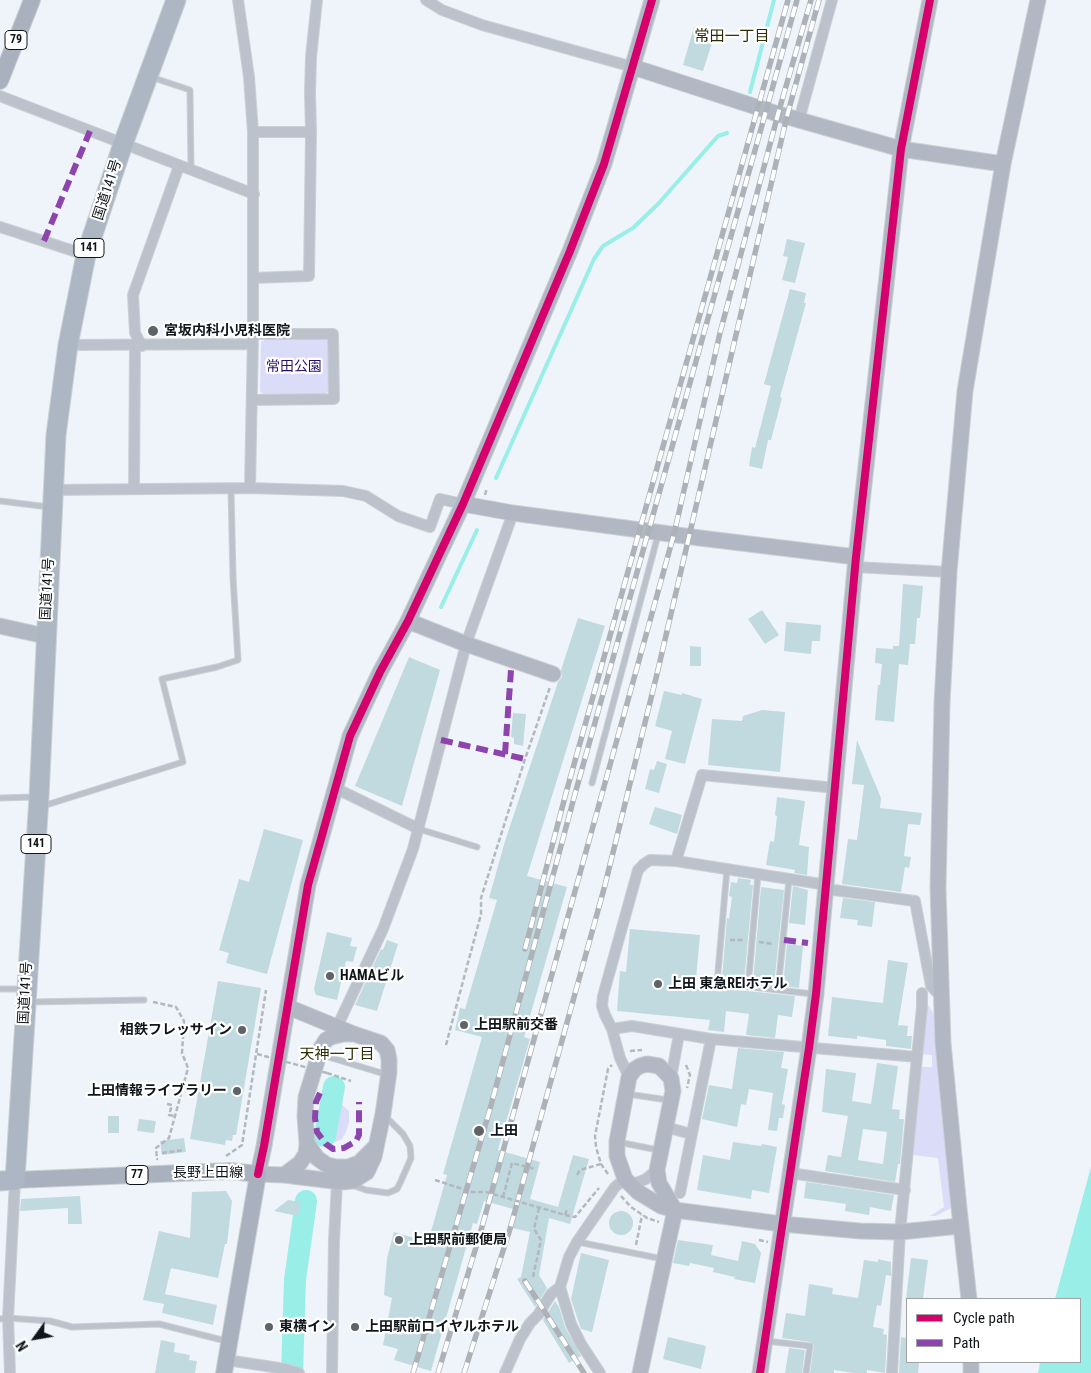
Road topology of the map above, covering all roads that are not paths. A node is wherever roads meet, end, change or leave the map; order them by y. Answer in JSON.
{"nodes":[{"id":1,"x":32,"y":0,"type":"edge"},
{"id":2,"x":176,"y":0,"type":"edge"},
{"id":3,"x":238,"y":0,"type":"edge"},
{"id":4,"x":317,"y":0,"type":"edge"},
{"id":5,"x":426,"y":0,"type":"edge"},
{"id":6,"x":652,"y":0,"type":"edge"},
{"id":7,"x":832,"y":0,"type":"edge"},
{"id":8,"x":930,"y":0,"type":"edge"},
{"id":9,"x":1038,"y":0,"type":"edge"},
{"id":10,"x":633,"y":68,"type":"junction"},
{"id":11,"x":148,"y":77,"type":"junction"},
{"id":12,"x":0,"y":81,"type":"edge"},
{"id":13,"x":0,"y":96,"type":"edge"},
{"id":14,"x":799,"y":120,"type":"junction"},
{"id":15,"x":254,"y":132,"type":"junction"},
{"id":16,"x":311,"y":132,"type":"junction"},
{"id":17,"x":123,"y":144,"type":"junction"},
{"id":18,"x":901,"y":149,"type":"junction"},
{"id":19,"x":1003,"y":164,"type":"junction"},
{"id":20,"x":180,"y":166,"type":"junction"},
{"id":21,"x":191,"y":171,"type":"junction"},
{"id":22,"x":254,"y":194,"type":"junction"},
{"id":23,"x":0,"y":227,"type":"edge"},
{"id":24,"x":86,"y":255,"type":"junction"},
{"id":25,"x":253,"y":278,"type":"junction"},
{"id":26,"x":253,"y":339,"type":"junction"},
{"id":27,"x":68,"y":345,"type":"junction"},
{"id":28,"x":138,"y":345,"type":"junction"},
{"id":29,"x":252,"y":400,"type":"junction"},
{"id":30,"x":250,"y":488,"type":"junction"},
{"id":31,"x":134,"y":489,"type":"junction"},
{"id":32,"x":231,"y":489,"type":"junction"},
{"id":33,"x":53,"y":499,"type":"junction"},
{"id":34,"x":0,"y":501,"type":"edge"},
{"id":35,"x":463,"y":504,"type":"junction"},
{"id":36,"x":513,"y":513,"type":"junction"},
{"id":37,"x":659,"y":532,"type":"junction"},
{"id":38,"x":856,"y":562,"type":"junction"},
{"id":39,"x":948,"y":572,"type":"junction"},
{"id":40,"x":408,"y":621,"type":"junction"},
{"id":41,"x":0,"y":626,"type":"edge"},
{"id":42,"x":46,"y":636,"type":"junction"},
{"id":43,"x":466,"y":644,"type":"junction"},
{"id":44,"x":556,"y":675,"type":"road end"},
{"id":45,"x":592,"y":783,"type":"dead end"},
{"id":46,"x":335,"y":788,"type":"junction"},
{"id":47,"x":836,"y":788,"type":"junction"},
{"id":48,"x":0,"y":798,"type":"edge"},
{"id":49,"x":38,"y":802,"type":"junction"},
{"id":50,"x":418,"y":829,"type":"junction"},
{"id":51,"x":477,"y":847,"type":"dead end"},
{"id":52,"x":676,"y":861,"type":"junction"},
{"id":53,"x":727,"y":869,"type":"junction"},
{"id":54,"x":758,"y":873,"type":"junction"},
{"id":55,"x":789,"y":878,"type":"junction"},
{"id":56,"x":827,"y":887,"type":"junction"},
{"id":57,"x":748,"y":987,"type":"junction"},
{"id":58,"x":0,"y":989,"type":"edge"},
{"id":59,"x":778,"y":990,"type":"junction"},
{"id":60,"x":922,"y":993,"type":"dead end"},
{"id":61,"x":816,"y":994,"type":"junction"},
{"id":62,"x":26,"y":995,"type":"junction"},
{"id":63,"x":942,"y":999,"type":"junction"},
{"id":64,"x":144,"y":1000,"type":"road end"},
{"id":65,"x":288,"y":1007,"type":"junction"},
{"id":66,"x":307,"y":1014,"type":"junction"},
{"id":67,"x":337,"y":1027,"type":"junction"},
{"id":68,"x":612,"y":1029,"type":"junction"},
{"id":69,"x":354,"y":1034,"type":"junction"},
{"id":70,"x":679,"y":1034,"type":"junction"},
{"id":71,"x":711,"y":1039,"type":"junction"},
{"id":72,"x":809,"y":1048,"type":"junction"},
{"id":73,"x":320,"y":1051,"type":"junction"},
{"id":74,"x":917,"y":1057,"type":"junction"},
{"id":75,"x":388,"y":1075,"type":"junction"},
{"id":76,"x":630,"y":1077,"type":"junction"},
{"id":77,"x":671,"y":1078,"type":"junction"},
{"id":78,"x":627,"y":1094,"type":"junction"},
{"id":79,"x":672,"y":1101,"type":"junction"},
{"id":80,"x":383,"y":1114,"type":"junction"},
{"id":81,"x":666,"y":1127,"type":"junction"},
{"id":82,"x":691,"y":1134,"type":"junction"},
{"id":83,"x":378,"y":1142,"type":"junction"},
{"id":84,"x":617,"y":1142,"type":"junction"},
{"id":85,"x":307,"y":1143,"type":"junction"},
{"id":86,"x":661,"y":1150,"type":"junction"},
{"id":87,"x":302,"y":1160,"type":"junction"},
{"id":88,"x":657,"y":1170,"type":"junction"},
{"id":89,"x":790,"y":1173,"type":"junction"},
{"id":90,"x":258,"y":1174,"type":"junction"},
{"id":91,"x":284,"y":1175,"type":"junction"},
{"id":92,"x":312,"y":1179,"type":"junction"},
{"id":93,"x":8,"y":1180,"type":"edge"},
{"id":94,"x":341,"y":1182,"type":"junction"},
{"id":95,"x":624,"y":1184,"type":"junction"},
{"id":96,"x":905,"y":1190,"type":"junction"},
{"id":97,"x":680,"y":1193,"type":"dead end"},
{"id":98,"x":674,"y":1218,"type":"junction"},
{"id":99,"x":782,"y":1224,"type":"junction"},
{"id":100,"x":960,"y":1226,"type":"junction"},
{"id":101,"x":900,"y":1232,"type":"junction"},
{"id":102,"x":578,"y":1242,"type":"junction"},
{"id":103,"x":666,"y":1259,"type":"junction"},
{"id":104,"x":560,"y":1287,"type":"junction"},
{"id":105,"x":969,"y":1298,"type":"edge"},
{"id":106,"x":4,"y":1318,"type":"edge"},
{"id":107,"x":764,"y":1340,"type":"junction"},
{"id":108,"x":229,"y":1342,"type":"junction"},
{"id":109,"x":225,"y":1367,"type":"edge"},
{"id":110,"x":10,"y":1373,"type":"edge"},
{"id":111,"x":299,"y":1373,"type":"edge"},
{"id":112,"x":332,"y":1373,"type":"edge"},
{"id":113,"x":505,"y":1373,"type":"edge"},
{"id":114,"x":600,"y":1373,"type":"edge"},
{"id":115,"x":640,"y":1373,"type":"edge"},
{"id":116,"x":760,"y":1373,"type":"edge"},
{"id":117,"x":806,"y":1373,"type":"edge"},
{"id":118,"x":892,"y":1373,"type":"edge"}],
"edges":[{"from":1,"to":12,"type":"main road","number":"79"},
{"from":2,"to":11,"type":"highway","name":"国道141号","number":"141"},
{"from":3,"to":15,"type":"street"},
{"from":4,"to":16,"type":"street"},
{"from":5,"to":10,"type":"street"},
{"from":6,"to":10,"type":"street"},
{"from":7,"to":14,"type":"street"},
{"from":8,"to":18,"type":"street"},
{"from":9,"to":19,"type":"street"},
{"from":10,"to":14,"type":"street"},
{"from":10,"to":35,"type":"street"},
{"from":11,"to":17,"type":"highway","name":"国道141号","number":"141"},
{"from":11,"to":21,"type":"lane"},
{"from":13,"to":17,"type":"street"},
{"from":14,"to":18,"type":"street"},
{"from":15,"to":16,"type":"street"},
{"from":15,"to":22,"type":"street"},
{"from":16,"to":25,"type":"street"},
{"from":17,"to":20,"type":"street"},
{"from":17,"to":24,"type":"highway","name":"国道141号","number":"141"},
{"from":18,"to":19,"type":"street"},
{"from":18,"to":38,"type":"street"},
{"from":19,"to":39,"type":"street"},
{"from":20,"to":21,"type":"street"},
{"from":20,"to":28,"type":"street"},
{"from":21,"to":22,"type":"street"},
{"from":22,"to":25,"type":"street"},
{"from":23,"to":24,"type":"street"},
{"from":24,"to":27,"type":"highway","name":"国道141号","number":"141"},
{"from":25,"to":26,"type":"street"},
{"from":26,"to":28,"type":"street"},
{"from":26,"to":29,"type":"street"},
{"from":26,"to":29,"type":"street"},
{"from":27,"to":28,"type":"street"},
{"from":27,"to":33,"type":"highway","name":"国道141号","number":"141"},
{"from":28,"to":31,"type":"street"},
{"from":29,"to":30,"type":"street"},
{"from":30,"to":32,"type":"street"},
{"from":30,"to":35,"type":"street"},
{"from":31,"to":32,"type":"street"},
{"from":31,"to":33,"type":"street"},
{"from":32,"to":49,"type":"lane"},
{"from":33,"to":34,"type":"lane"},
{"from":33,"to":42,"type":"highway","name":"国道141号","number":"141"},
{"from":35,"to":36,"type":"street"},
{"from":35,"to":40,"type":"street"},
{"from":36,"to":37,"type":"street"},
{"from":36,"to":43,"type":"street"},
{"from":37,"to":38,"type":"street"},
{"from":37,"to":45,"type":"lane"},
{"from":38,"to":39,"type":"street"},
{"from":38,"to":47,"type":"street"},
{"from":39,"to":63,"type":"street"},
{"from":40,"to":43,"type":"street"},
{"from":40,"to":46,"type":"street"},
{"from":41,"to":42,"type":"street"},
{"from":42,"to":49,"type":"highway","name":"国道141号","number":"141"},
{"from":43,"to":44,"type":"street"},
{"from":43,"to":50,"type":"street"},
{"from":46,"to":50,"type":"street"},
{"from":46,"to":65,"type":"street"},
{"from":47,"to":52,"type":"street"},
{"from":47,"to":56,"type":"street"},
{"from":48,"to":49,"type":"lane"},
{"from":49,"to":62,"type":"highway","name":"国道141号","number":"141"},
{"from":50,"to":51,"type":"lane"},
{"from":50,"to":67,"type":"street"},
{"from":52,"to":53,"type":"street"},
{"from":52,"to":68,"type":"street"},
{"from":53,"to":54,"type":"street"},
{"from":53,"to":57,"type":"lane"},
{"from":54,"to":55,"type":"street"},
{"from":54,"to":57,"type":"lane"},
{"from":55,"to":56,"type":"street"},
{"from":55,"to":59,"type":"lane"},
{"from":56,"to":61,"type":"street"},
{"from":56,"to":63,"type":"street"},
{"from":57,"to":59,"type":"lane"},
{"from":58,"to":62,"type":"lane"},
{"from":59,"to":61,"type":"lane"},
{"from":60,"to":74,"type":"street"},
{"from":61,"to":72,"type":"street"},
{"from":62,"to":64,"type":"lane"},
{"from":62,"to":93,"type":"highway","name":"国道141号","number":"141"},
{"from":63,"to":100,"type":"street"},
{"from":65,"to":66,"type":"street"},
{"from":65,"to":90,"type":"street"},
{"from":66,"to":67,"type":"street"},
{"from":66,"to":73,"type":"street"},
{"from":67,"to":69,"type":"street"},
{"from":68,"to":70,"type":"street"},
{"from":68,"to":76,"type":"street"},
{"from":69,"to":73,"type":"street"},
{"from":69,"to":75,"type":"street"},
{"from":70,"to":71,"type":"street"},
{"from":70,"to":77,"type":"street"},
{"from":71,"to":72,"type":"street"},
{"from":71,"to":82,"type":"street"},
{"from":72,"to":74,"type":"street"},
{"from":72,"to":89,"type":"street"},
{"from":73,"to":75,"type":"lane"},
{"from":73,"to":85,"type":"street"},
{"from":74,"to":96,"type":"street"},
{"from":75,"to":80,"type":"street"},
{"from":76,"to":77,"type":"street"},
{"from":76,"to":78,"type":"street"},
{"from":77,"to":79,"type":"street"},
{"from":78,"to":79,"type":"lane"},
{"from":78,"to":84,"type":"street"},
{"from":79,"to":81,"type":"street"},
{"from":80,"to":83,"type":"street"},
{"from":80,"to":94,"type":"lane"},
{"from":81,"to":82,"type":"street"},
{"from":81,"to":86,"type":"street"},
{"from":82,"to":97,"type":"street"},
{"from":83,"to":85,"type":"street"},
{"from":83,"to":94,"type":"street"},
{"from":84,"to":86,"type":"lane"},
{"from":84,"to":95,"type":"street"},
{"from":85,"to":87,"type":"street"},
{"from":86,"to":88,"type":"street"},
{"from":87,"to":91,"type":"street"},
{"from":87,"to":92,"type":"street"},
{"from":88,"to":95,"type":"street"},
{"from":88,"to":98,"type":"street"},
{"from":89,"to":96,"type":"street"},
{"from":89,"to":99,"type":"street"},
{"from":90,"to":91,"type":"street"},
{"from":90,"to":93,"type":"main road","name":"長野上田線","number":"77"},
{"from":90,"to":108,"type":"main road","name":"長野上田線"},
{"from":91,"to":92,"type":"street"},
{"from":92,"to":94,"type":"street"},
{"from":93,"to":106,"type":"street"},
{"from":94,"to":112,"type":"street"},
{"from":95,"to":98,"type":"street"},
{"from":95,"to":102,"type":"street"},
{"from":96,"to":101,"type":"street"},
{"from":98,"to":99,"type":"street"},
{"from":98,"to":103,"type":"street"},
{"from":99,"to":101,"type":"street"},
{"from":99,"to":107,"type":"street"},
{"from":100,"to":101,"type":"street"},
{"from":100,"to":105,"type":"street"},
{"from":101,"to":118,"type":"street"},
{"from":102,"to":103,"type":"lane"},
{"from":102,"to":104,"type":"street"},
{"from":103,"to":115,"type":"street"},
{"from":104,"to":113,"type":"street"},
{"from":104,"to":114,"type":"street"},
{"from":106,"to":108,"type":"lane"},
{"from":106,"to":110,"type":"street"},
{"from":107,"to":116,"type":"street"},
{"from":107,"to":117,"type":"lane"},
{"from":108,"to":109,"type":"main road","name":"長野上田線"},
{"from":109,"to":111,"type":"street"}]}
